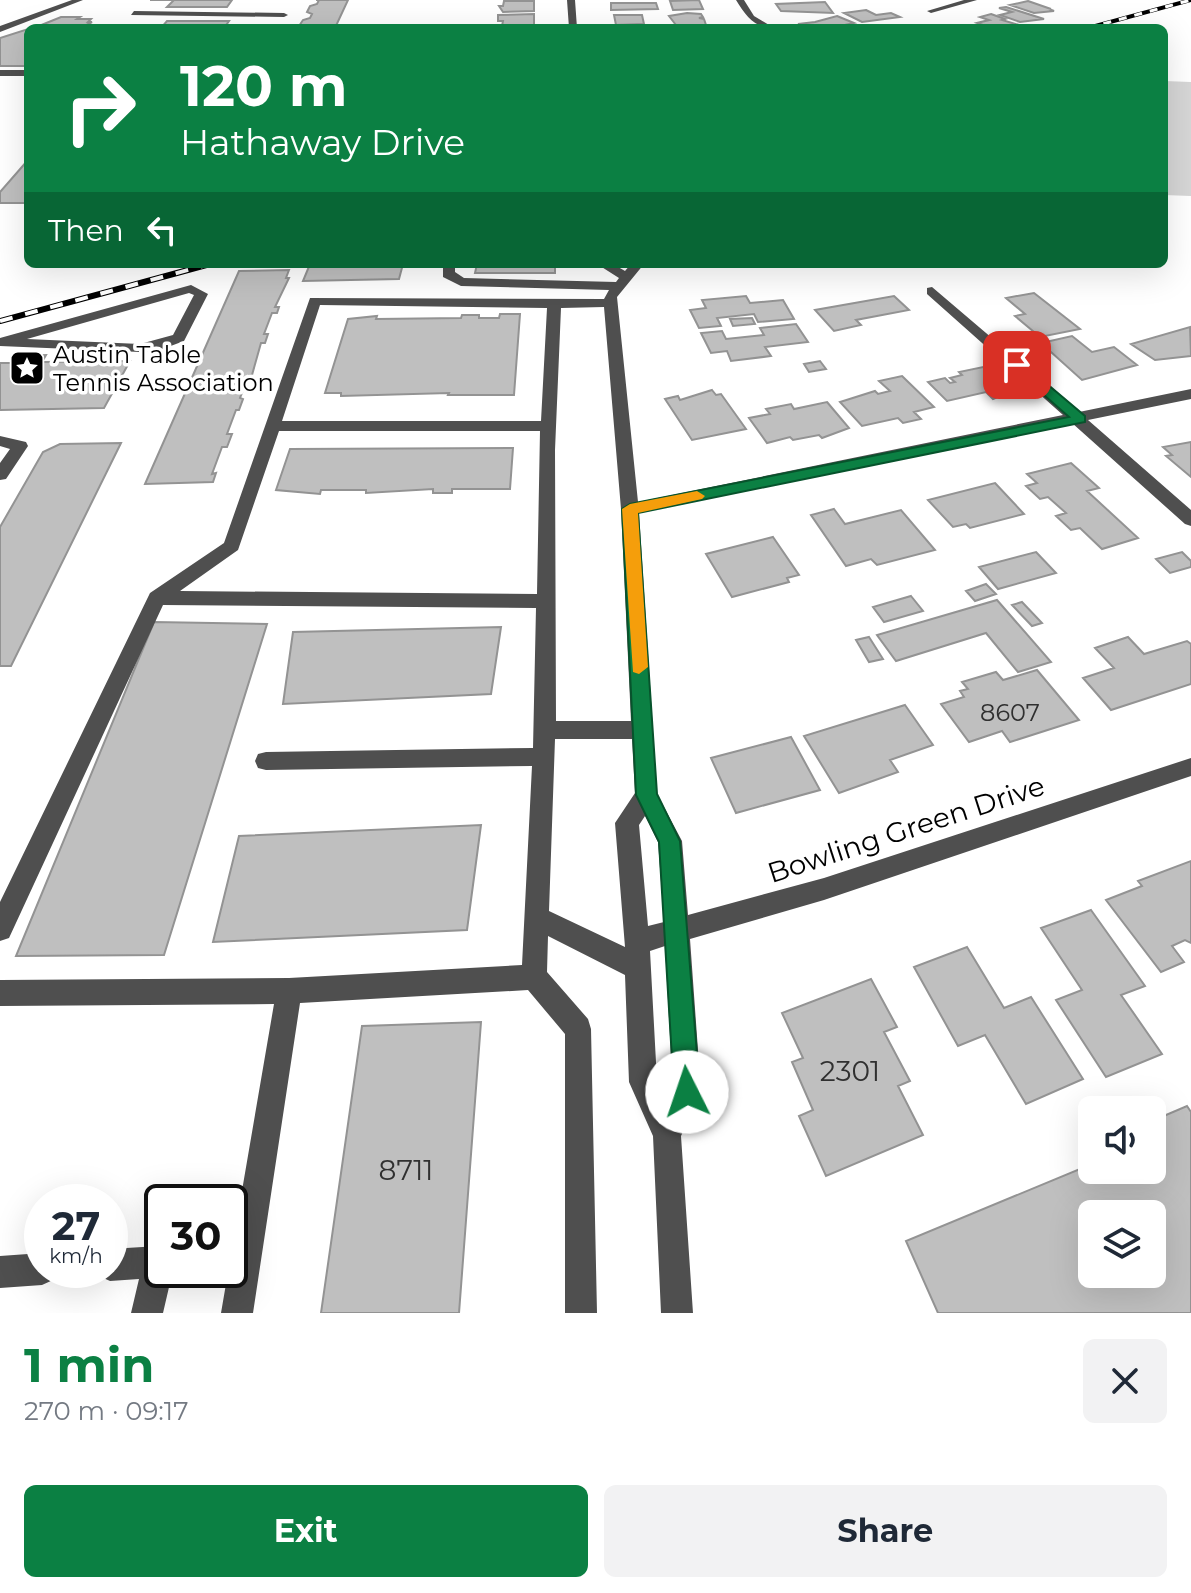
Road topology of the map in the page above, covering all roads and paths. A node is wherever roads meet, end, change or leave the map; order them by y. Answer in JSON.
{"nodes":[{"id":1,"x":79,"y":0,"type":"edge"},
{"id":2,"x":571,"y":0,"type":"edge"},
{"id":3,"x":740,"y":0,"type":"edge"},
{"id":4,"x":973,"y":0,"type":"edge"},
{"id":5,"x":931,"y":11,"type":"dead end"},
{"id":6,"x":134,"y":13,"type":"dead end"},
{"id":7,"x":284,"y":15,"type":"dead end"},
{"id":8,"x":573,"y":24,"type":"edge"},
{"id":9,"x":762,"y":24,"type":"edge"},
{"id":10,"x":0,"y":29,"type":"edge"},
{"id":11,"x":0,"y":73,"type":"edge"},
{"id":12,"x":24,"y":73,"type":"edge"},
{"id":13,"x":449,"y":268,"type":"edge"},
{"id":14,"x":605,"y":268,"type":"edge"},
{"id":15,"x":635,"y":268,"type":"edge"},
{"id":16,"x":618,"y":291,"type":"junction"},
{"id":17,"x":932,"y":291,"type":"dead end"},
{"id":18,"x":554,"y":304,"type":"junction"},
{"id":19,"x":1,"y":342,"type":"edge"},
{"id":20,"x":1191,"y":394,"type":"edge"},
{"id":21,"x":1080,"y":419,"type":"junction"},
{"id":22,"x":272,"y":426,"type":"junction"},
{"id":23,"x":548,"y":426,"type":"junction"},
{"id":24,"x":0,"y":441,"type":"edge"},
{"id":25,"x":0,"y":475,"type":"edge"},
{"id":26,"x":630,"y":509,"type":"junction"},
{"id":27,"x":1191,"y":520,"type":"edge"},
{"id":28,"x":157,"y":598,"type":"junction"},
{"id":29,"x":546,"y":601,"type":"junction"},
{"id":30,"x":545,"y":730,"type":"junction"},
{"id":31,"x":643,"y":730,"type":"junction"},
{"id":32,"x":544,"y":757,"type":"junction"},
{"id":33,"x":266,"y":761,"type":"dead end"},
{"id":34,"x":1191,"y":767,"type":"edge"},
{"id":35,"x":646,"y":795,"type":"junction"},
{"id":36,"x":538,"y":918,"type":"junction"},
{"id":37,"x":0,"y":929,"type":"edge"},
{"id":38,"x":677,"y":931,"type":"junction"},
{"id":39,"x":637,"y":954,"type":"junction"},
{"id":40,"x":534,"y":977,"type":"junction"},
{"id":41,"x":289,"y":991,"type":"junction"},
{"id":42,"x":0,"y":993,"type":"edge"},
{"id":43,"x":667,"y":1135,"type":"junction"},
{"id":44,"x":128,"y":1264,"type":"edge"},
{"id":45,"x":24,"y":1270,"type":"edge"},
{"id":46,"x":0,"y":1272,"type":"edge"},
{"id":47,"x":147,"y":1313,"type":"edge"},
{"id":48,"x":237,"y":1313,"type":"edge"},
{"id":49,"x":581,"y":1313,"type":"edge"},
{"id":50,"x":677,"y":1313,"type":"edge"}],
"edges":[{"from":1,"to":10,"type":"street"},
{"from":2,"to":8,"type":"street"},
{"from":3,"to":9,"type":"street"},
{"from":4,"to":5,"type":"street"},
{"from":6,"to":7,"type":"street"},
{"from":11,"to":12,"type":"street"},
{"from":13,"to":16,"type":"street"},
{"from":14,"to":16,"type":"street"},
{"from":15,"to":16,"type":"street"},
{"from":16,"to":18,"type":"street"},
{"from":16,"to":26,"type":"street"},
{"from":17,"to":21,"type":"street"},
{"from":18,"to":22,"type":"street"},
{"from":18,"to":23,"type":"street"},
{"from":19,"to":19,"type":"street"},
{"from":20,"to":21,"type":"street"},
{"from":21,"to":26,"type":"street"},
{"from":21,"to":27,"type":"street"},
{"from":22,"to":23,"type":"street"},
{"from":22,"to":28,"type":"street"},
{"from":23,"to":29,"type":"street"},
{"from":24,"to":25,"type":"street"},
{"from":26,"to":31,"type":"street"},
{"from":28,"to":29,"type":"street"},
{"from":28,"to":37,"type":"street"},
{"from":29,"to":30,"type":"street"},
{"from":30,"to":31,"type":"street"},
{"from":30,"to":32,"type":"street"},
{"from":31,"to":35,"type":"street"},
{"from":32,"to":33,"type":"street"},
{"from":32,"to":36,"type":"street"},
{"from":34,"to":38,"type":"street","name":"Bowling Green Drive"},
{"from":35,"to":38,"type":"street"},
{"from":35,"to":39,"type":"street"},
{"from":36,"to":39,"type":"street"},
{"from":36,"to":40,"type":"street"},
{"from":38,"to":39,"type":"street","name":"Bowling Green Drive"},
{"from":38,"to":43,"type":"street"},
{"from":39,"to":43,"type":"street"},
{"from":40,"to":41,"type":"street"},
{"from":40,"to":49,"type":"street"},
{"from":41,"to":42,"type":"street"},
{"from":41,"to":48,"type":"street"},
{"from":43,"to":50,"type":"street"},
{"from":44,"to":47,"type":"street"},
{"from":45,"to":46,"type":"street"}]}
